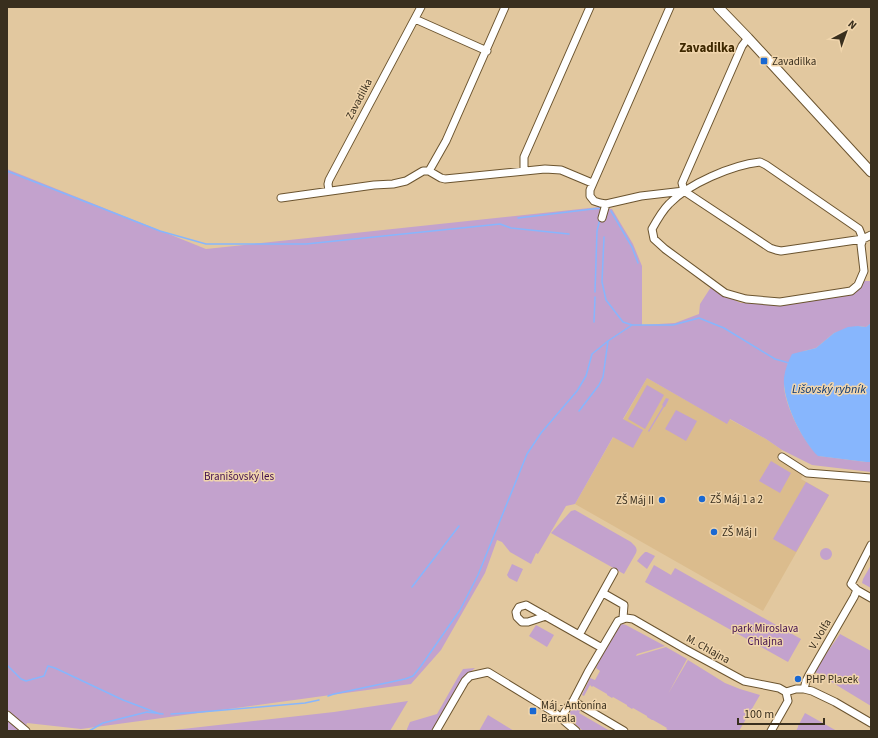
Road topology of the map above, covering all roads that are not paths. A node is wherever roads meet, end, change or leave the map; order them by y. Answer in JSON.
{"nodes":[{"id":1,"x":421,"y":7,"type":"edge"},
{"id":2,"x":505,"y":7,"type":"edge"},
{"id":3,"x":590,"y":7,"type":"edge"},
{"id":4,"x":670,"y":7,"type":"edge"},
{"id":5,"x":718,"y":7,"type":"edge"},
{"id":6,"x":414,"y":19,"type":"junction"},
{"id":7,"x":748,"y":38,"type":"junction"},
{"id":8,"x":487,"y":51,"type":"junction"},
{"id":9,"x":524,"y":170,"type":"junction"},
{"id":10,"x":429,"y":171,"type":"junction"},
{"id":11,"x":871,"y":172,"type":"edge"},
{"id":12,"x":592,"y":183,"type":"junction"},
{"id":13,"x":329,"y":191,"type":"junction"},
{"id":14,"x":684,"y":191,"type":"junction"},
{"id":15,"x":281,"y":198,"type":"dead end"},
{"id":16,"x":606,"y":204,"type":"junction"},
{"id":17,"x":602,"y":218,"type":"dead end"},
{"id":18,"x":871,"y":235,"type":"edge"},
{"id":19,"x":863,"y":239,"type":"junction"},
{"id":20,"x":782,"y":457,"type":"dead end"},
{"id":21,"x":871,"y":478,"type":"edge"},
{"id":22,"x":871,"y":545,"type":"edge"},
{"id":23,"x":614,"y":572,"type":"dead end"},
{"id":24,"x":857,"y":590,"type":"junction"},
{"id":25,"x":602,"y":593,"type":"junction"},
{"id":26,"x":871,"y":598,"type":"edge"},
{"id":27,"x":546,"y":616,"type":"dead end"},
{"id":28,"x":623,"y":618,"type":"junction"},
{"id":29,"x":579,"y":635,"type":"junction"},
{"id":30,"x":602,"y":648,"type":"junction"},
{"id":31,"x":804,"y":689,"type":"junction"},
{"id":32,"x":786,"y":692,"type":"junction"},
{"id":33,"x":573,"y":701,"type":"junction"},
{"id":34,"x":7,"y":715,"type":"edge"},
{"id":35,"x":561,"y":718,"type":"junction"},
{"id":36,"x":871,"y":723,"type":"edge"},
{"id":37,"x":26,"y":731,"type":"edge"},
{"id":38,"x":436,"y":731,"type":"edge"},
{"id":39,"x":576,"y":731,"type":"edge"},
{"id":40,"x":624,"y":731,"type":"edge"},
{"id":41,"x":772,"y":731,"type":"edge"}],
"edges":[{"from":1,"to":6,"type":"street","name":"Zavadilka"},
{"from":2,"to":8,"type":"street"},
{"from":3,"to":9,"type":"street"},
{"from":4,"to":12,"type":"street"},
{"from":5,"to":7,"type":"street"},
{"from":6,"to":8,"type":"street"},
{"from":6,"to":13,"type":"street","name":"Zavadilka"},
{"from":7,"to":11,"type":"street"},
{"from":7,"to":14,"type":"street"},
{"from":8,"to":10,"type":"street"},
{"from":9,"to":10,"type":"street"},
{"from":9,"to":12,"type":"street"},
{"from":10,"to":13,"type":"street"},
{"from":12,"to":16,"type":"street"},
{"from":13,"to":15,"type":"street"},
{"from":14,"to":16,"type":"street"},
{"from":14,"to":19,"type":"street"},
{"from":14,"to":19,"type":"street"},
{"from":14,"to":19,"type":"street"},
{"from":16,"to":17,"type":"street"},
{"from":18,"to":19,"type":"street"},
{"from":20,"to":21,"type":"street"},
{"from":22,"to":24,"type":"street"},
{"from":23,"to":25,"type":"street"},
{"from":24,"to":26,"type":"street"},
{"from":24,"to":31,"type":"street","name":"V. Volfa"},
{"from":25,"to":28,"type":"street"},
{"from":25,"to":29,"type":"street"},
{"from":27,"to":29,"type":"street"},
{"from":28,"to":30,"type":"street"},
{"from":28,"to":32,"type":"street","name":"M. Chlajna"},
{"from":29,"to":30,"type":"street"},
{"from":30,"to":33,"type":"street"},
{"from":31,"to":32,"type":"street"},
{"from":31,"to":36,"type":"street"},
{"from":32,"to":41,"type":"street"},
{"from":33,"to":35,"type":"street"},
{"from":33,"to":40,"type":"street"},
{"from":34,"to":37,"type":"street"},
{"from":35,"to":38,"type":"street"},
{"from":35,"to":39,"type":"street"}]}
